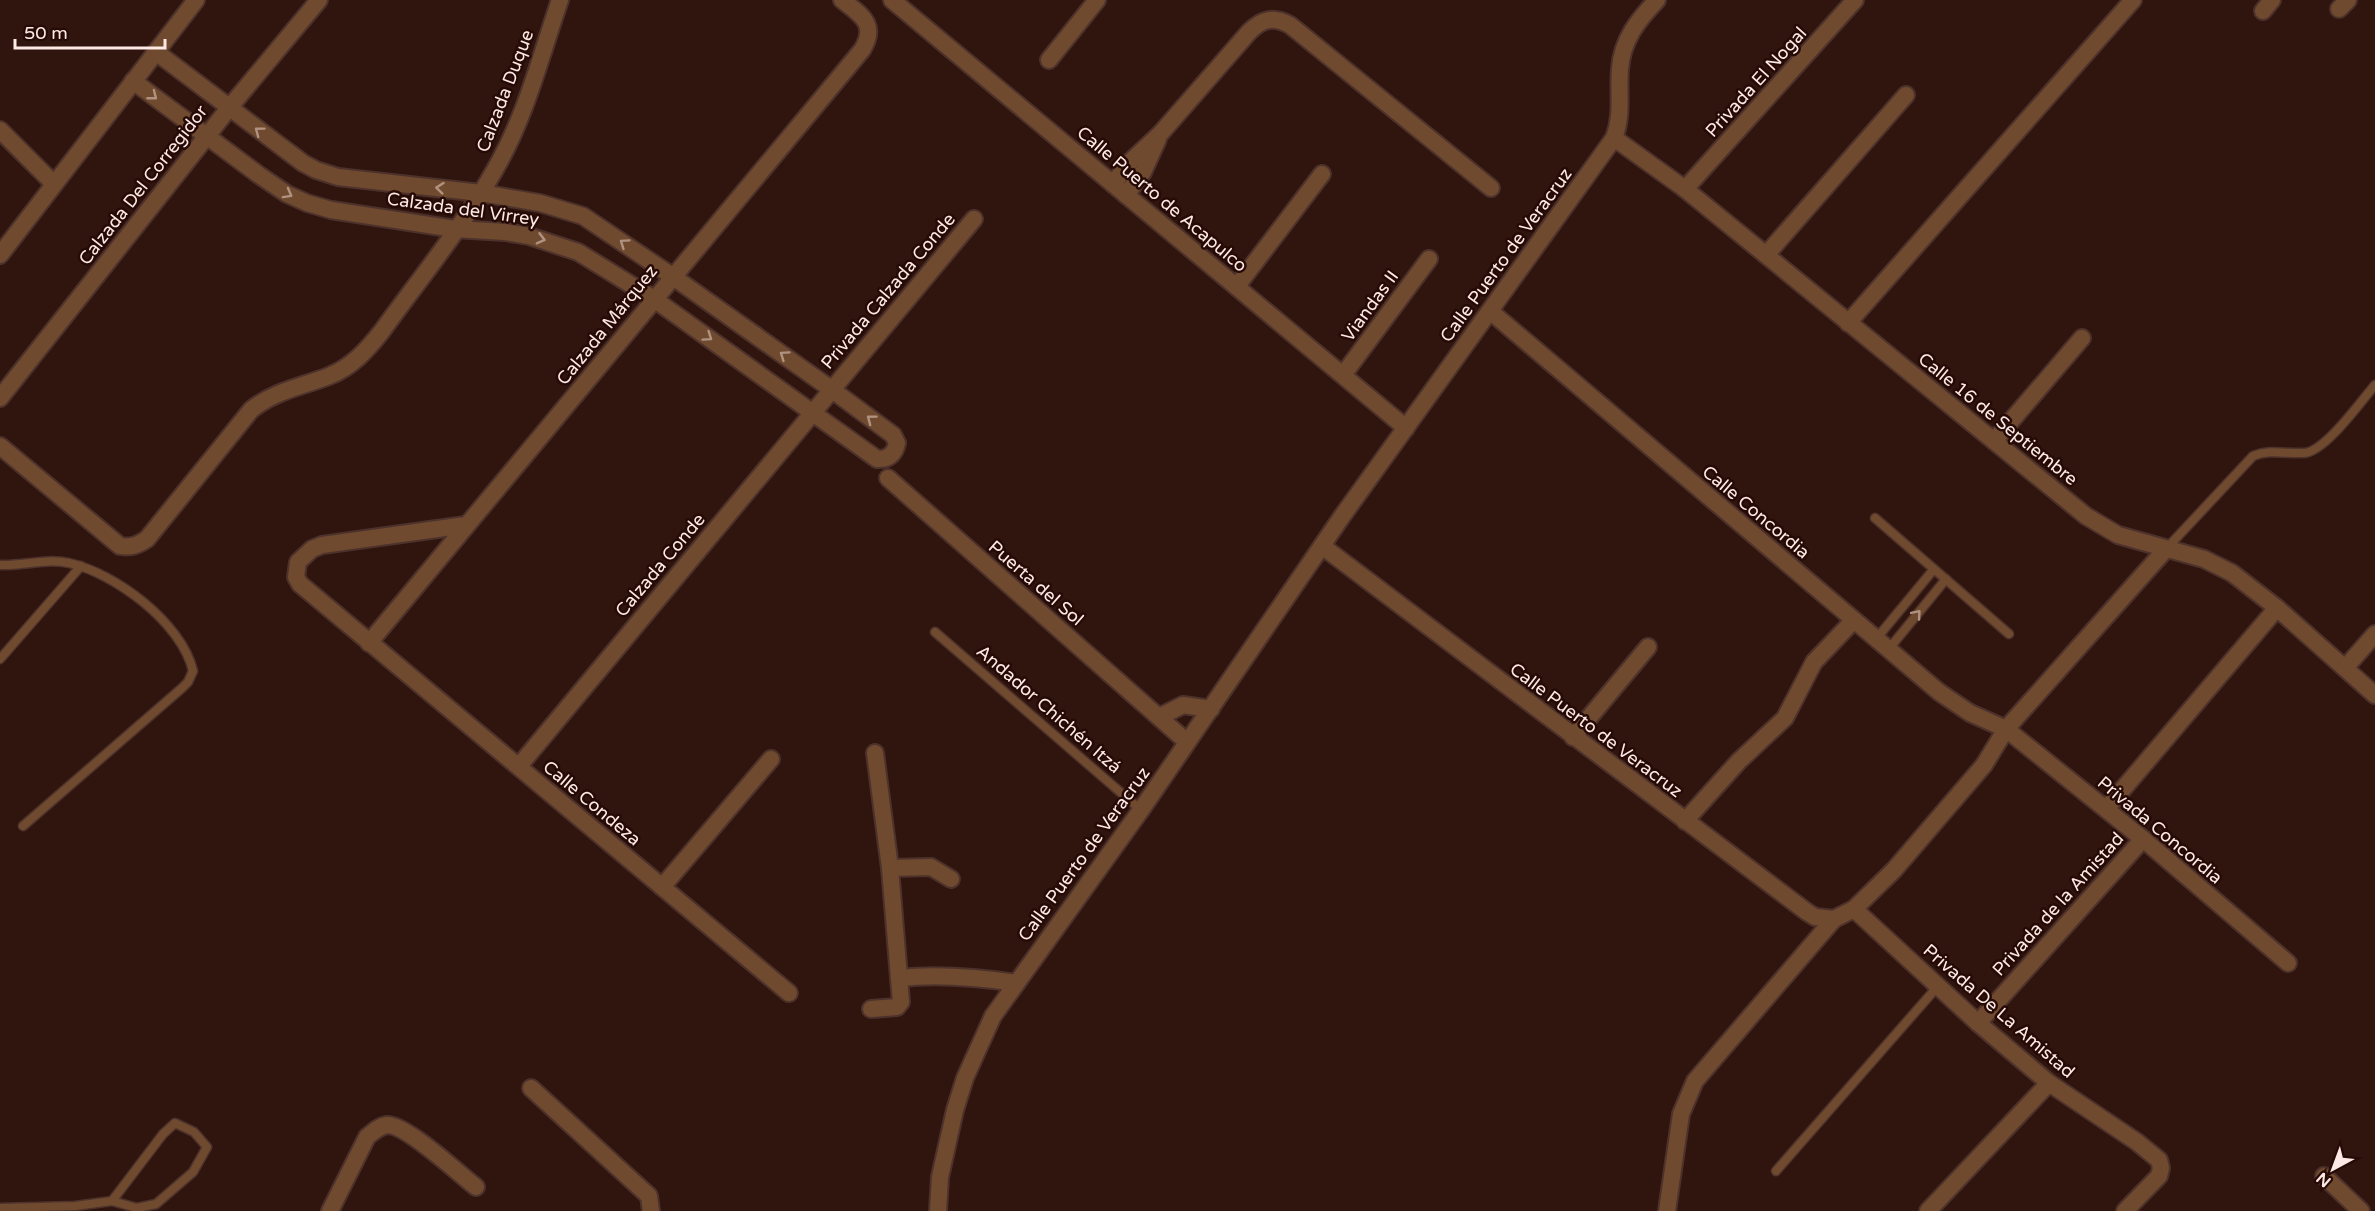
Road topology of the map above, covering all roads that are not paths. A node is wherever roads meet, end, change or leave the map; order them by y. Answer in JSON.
{"nodes":[{"id":1,"x":196,"y":0,"type":"edge"},
{"id":2,"x":319,"y":0,"type":"edge"},
{"id":3,"x":560,"y":0,"type":"edge"},
{"id":4,"x":842,"y":0,"type":"edge"},
{"id":5,"x":892,"y":0,"type":"edge"},
{"id":6,"x":1097,"y":0,"type":"edge"},
{"id":7,"x":1657,"y":0,"type":"edge"},
{"id":8,"x":1855,"y":0,"type":"edge"},
{"id":9,"x":2133,"y":0,"type":"edge"},
{"id":10,"x":156,"y":52,"type":"junction"},
{"id":11,"x":1049,"y":60,"type":"dead end"},
{"id":12,"x":134,"y":81,"type":"junction"},
{"id":13,"x":1906,"y":95,"type":"dead end"},
{"id":14,"x":229,"y":108,"type":"junction"},
{"id":15,"x":0,"y":130,"type":"edge"},
{"id":16,"x":1161,"y":133,"type":"junction"},
{"id":17,"x":206,"y":137,"type":"junction"},
{"id":18,"x":1614,"y":138,"type":"junction"},
{"id":19,"x":1322,"y":174,"type":"dead end"},
{"id":20,"x":54,"y":184,"type":"junction"},
{"id":21,"x":1113,"y":184,"type":"junction"},
{"id":22,"x":1491,"y":188,"type":"dead end"},
{"id":23,"x":1685,"y":189,"type":"junction"},
{"id":24,"x":481,"y":193,"type":"junction"},
{"id":25,"x":1126,"y":195,"type":"junction"},
{"id":26,"x":974,"y":219,"type":"dead end"},
{"id":27,"x":455,"y":229,"type":"junction"},
{"id":28,"x":0,"y":255,"type":"edge"},
{"id":29,"x":1766,"y":255,"type":"junction"},
{"id":30,"x":1429,"y":259,"type":"dead end"},
{"id":31,"x":672,"y":276,"type":"junction"},
{"id":32,"x":1237,"y":286,"type":"junction"},
{"id":33,"x":654,"y":299,"type":"junction"},
{"id":34,"x":1490,"y":311,"type":"junction"},
{"id":35,"x":1848,"y":323,"type":"junction"},
{"id":36,"x":2082,"y":338,"type":"dead end"},
{"id":37,"x":1343,"y":375,"type":"junction"},
{"id":38,"x":2375,"y":385,"type":"edge"},
{"id":39,"x":831,"y":389,"type":"junction"},
{"id":40,"x":0,"y":398,"type":"edge"},
{"id":41,"x":813,"y":411,"type":"junction"},
{"id":42,"x":1406,"y":428,"type":"junction"},
{"id":43,"x":1994,"y":441,"type":"junction"},
{"id":44,"x":0,"y":446,"type":"edge"},
{"id":45,"x":888,"y":478,"type":"dead end"},
{"id":46,"x":1875,"y":518,"type":"dead end"},
{"id":47,"x":466,"y":525,"type":"junction"},
{"id":48,"x":1322,"y":546,"type":"junction"},
{"id":49,"x":2166,"y":549,"type":"junction"},
{"id":50,"x":0,"y":565,"type":"edge"},
{"id":51,"x":81,"y":566,"type":"junction"},
{"id":52,"x":1934,"y":569,"type":"junction"},
{"id":53,"x":1946,"y":579,"type":"junction"},
{"id":54,"x":2277,"y":608,"type":"junction"},
{"id":55,"x":1853,"y":621,"type":"junction"},
{"id":56,"x":935,"y":632,"type":"dead end"},
{"id":57,"x":2009,"y":633,"type":"dead end"},
{"id":58,"x":2375,"y":634,"type":"edge"},
{"id":59,"x":369,"y":643,"type":"junction"},
{"id":60,"x":1882,"y":644,"type":"junction"},
{"id":61,"x":1648,"y":647,"type":"dead end"},
{"id":62,"x":0,"y":659,"type":"edge"},
{"id":63,"x":2345,"y":668,"type":"junction"},
{"id":64,"x":2375,"y":695,"type":"edge"},
{"id":65,"x":1211,"y":709,"type":"junction"},
{"id":66,"x":1159,"y":717,"type":"junction"},
{"id":67,"x":2006,"y":729,"type":"junction"},
{"id":68,"x":1573,"y":737,"type":"junction"},
{"id":69,"x":1187,"y":742,"type":"junction"},
{"id":70,"x":876,"y":753,"type":"dead end"},
{"id":71,"x":771,"y":759,"type":"dead end"},
{"id":72,"x":519,"y":766,"type":"junction"},
{"id":73,"x":2106,"y":809,"type":"junction"},
{"id":74,"x":1141,"y":810,"type":"junction"},
{"id":75,"x":1685,"y":821,"type":"junction"},
{"id":76,"x":23,"y":826,"type":"dead end"},
{"id":77,"x":2142,"y":839,"type":"junction"},
{"id":78,"x":890,"y":868,"type":"junction"},
{"id":79,"x":951,"y":879,"type":"dead end"},
{"id":80,"x":662,"y":888,"type":"junction"},
{"id":81,"x":1854,"y":909,"type":"junction"},
{"id":82,"x":1834,"y":919,"type":"junction"},
{"id":83,"x":2288,"y":963,"type":"dead end"},
{"id":84,"x":899,"y":978,"type":"junction"},
{"id":85,"x":1016,"y":983,"type":"junction"},
{"id":86,"x":1938,"y":986,"type":"junction"},
{"id":87,"x":789,"y":993,"type":"dead end"},
{"id":88,"x":871,"y":1009,"type":"dead end"},
{"id":89,"x":1977,"y":1023,"type":"junction"},
{"id":90,"x":2049,"y":1083,"type":"junction"},
{"id":91,"x":531,"y":1088,"type":"dead end"},
{"id":92,"x":1776,"y":1171,"type":"dead end"},
{"id":93,"x":2324,"y":1176,"type":"dead end"},
{"id":94,"x":476,"y":1187,"type":"dead end"},
{"id":95,"x":112,"y":1201,"type":"junction"},
{"id":96,"x":0,"y":1208,"type":"edge"},
{"id":97,"x":330,"y":1211,"type":"edge"},
{"id":98,"x":651,"y":1211,"type":"edge"},
{"id":99,"x":938,"y":1211,"type":"edge"},
{"id":100,"x":1667,"y":1211,"type":"edge"},
{"id":101,"x":1928,"y":1211,"type":"edge"},
{"id":102,"x":2125,"y":1211,"type":"edge"},
{"id":103,"x":2361,"y":1211,"type":"edge"}],
"edges":[{"from":1,"to":10,"type":"street"},
{"from":2,"to":14,"type":"street","name":"Calzada Del Corregidor"},
{"from":3,"to":24,"type":"street","name":"Calzada Duque"},
{"from":4,"to":31,"type":"street","name":"Calzada Márquez"},
{"from":5,"to":21,"type":"street","name":"Calle Puerto de Acapulco"},
{"from":6,"to":11,"type":"street"},
{"from":7,"to":18,"type":"street","name":"Calle Puerto de Veracruz"},
{"from":8,"to":23,"type":"street","name":"Privada El Nogal"},
{"from":9,"to":35,"type":"street"},
{"from":10,"to":12,"type":"street"},
{"from":10,"to":14,"type":"street","name":"Calzada del Virrey"},
{"from":12,"to":17,"type":"street","name":"Calzada del Virrey","one_way":true},
{"from":12,"to":20,"type":"street"},
{"from":13,"to":29,"type":"street"},
{"from":14,"to":17,"type":"street","name":"Calzada Del Corregidor"},
{"from":24,"to":14,"type":"street","name":"Calzada del Virrey","one_way":true},
{"from":15,"to":20,"type":"street"},
{"from":16,"to":21,"type":"street"},
{"from":16,"to":22,"type":"street"},
{"from":16,"to":25,"type":"street"},
{"from":17,"to":27,"type":"street","name":"Calzada del Virrey","one_way":true},
{"from":17,"to":40,"type":"street","name":"Calzada Del Corregidor"},
{"from":18,"to":23,"type":"street","name":"Calle 16 de Septiembre"},
{"from":18,"to":34,"type":"street","name":"Calle Puerto de Veracruz"},
{"from":19,"to":32,"type":"street"},
{"from":20,"to":28,"type":"street"},
{"from":21,"to":25,"type":"street","name":"Calle Puerto de Acapulco"},
{"from":23,"to":29,"type":"street","name":"Calle 16 de Septiembre"},
{"from":24,"to":27,"type":"street"},
{"from":31,"to":24,"type":"street","name":"Calzada del Virrey","one_way":true},
{"from":25,"to":32,"type":"street","name":"Calle Puerto de Acapulco"},
{"from":26,"to":39,"type":"street","name":"Privada Calzada Conde"},
{"from":27,"to":33,"type":"street","name":"Calzada del Virrey","one_way":true},
{"from":27,"to":44,"type":"street"},
{"from":29,"to":35,"type":"street","name":"Calle 16 de Septiembre"},
{"from":30,"to":37,"type":"street","name":"Viandas II"},
{"from":31,"to":33,"type":"street","name":"Calzada Márquez"},
{"from":39,"to":31,"type":"street","name":"Calzada del Virrey","one_way":true},
{"from":32,"to":37,"type":"street","name":"Calle Puerto de Acapulco"},
{"from":33,"to":41,"type":"street","name":"Calzada del Virrey","one_way":true},
{"from":33,"to":47,"type":"street","name":"Calzada Márquez"},
{"from":34,"to":42,"type":"street","name":"Calle Puerto de Veracruz"},
{"from":34,"to":55,"type":"street","name":"Calle Concordia"},
{"from":35,"to":43,"type":"street","name":"Calle 16 de Septiembre"},
{"from":36,"to":43,"type":"street"},
{"from":37,"to":42,"type":"street","name":"Calle Puerto de Acapulco"},
{"from":38,"to":49,"type":"lane"},
{"from":39,"to":41,"type":"street","name":"Calzada Conde"},
{"from":41,"to":39,"type":"street","name":"Calzada del Virrey","one_way":true},
{"from":41,"to":72,"type":"street","name":"Calzada Conde"},
{"from":42,"to":48,"type":"street","name":"Calle Puerto de Veracruz"},
{"from":43,"to":49,"type":"street","name":"Calle 16 de Septiembre"},
{"from":45,"to":66,"type":"street","name":"Puerta del Sol"},
{"from":46,"to":52,"type":"lane"},
{"from":47,"to":59,"type":"street","name":"Calzada Márquez"},
{"from":47,"to":59,"type":"street","name":"Calle Condeza"},
{"from":48,"to":65,"type":"street","name":"Calle Puerto de Veracruz"},
{"from":48,"to":68,"type":"street","name":"Calle Puerto de Veracruz"},
{"from":49,"to":54,"type":"street","name":"Calle 16 de Septiembre"},
{"from":49,"to":67,"type":"street"},
{"from":50,"to":51,"type":"lane"},
{"from":51,"to":62,"type":"lane"},
{"from":51,"to":76,"type":"lane"},
{"from":52,"to":53,"type":"lane"},
{"from":52,"to":60,"type":"lane"},
{"from":53,"to":57,"type":"lane"},
{"from":60,"to":53,"type":"lane","one_way":true},
{"from":54,"to":63,"type":"street","name":"Calle 16 de Septiembre"},
{"from":54,"to":73,"type":"street"},
{"from":55,"to":60,"type":"street","name":"Calle Concordia"},
{"from":55,"to":75,"type":"street"},
{"from":56,"to":74,"type":"lane","name":"Andador Chichén Itzá"},
{"from":58,"to":63,"type":"street"},
{"from":59,"to":72,"type":"street","name":"Calle Condeza"},
{"from":60,"to":67,"type":"street","name":"Calle Concordia"},
{"from":61,"to":68,"type":"street"},
{"from":63,"to":64,"type":"street","name":"Calle 16 de Septiembre"},
{"from":65,"to":66,"type":"street"},
{"from":65,"to":69,"type":"street","name":"Calle Puerto de Veracruz"},
{"from":66,"to":69,"type":"street","name":"Puerta del Sol"},
{"from":67,"to":73,"type":"street","name":"Privada Concordia"},
{"from":67,"to":81,"type":"street"},
{"from":68,"to":75,"type":"street","name":"Calle Puerto de Veracruz"},
{"from":69,"to":74,"type":"street","name":"Calle Puerto de Veracruz"},
{"from":70,"to":78,"type":"street"},
{"from":71,"to":80,"type":"street"},
{"from":72,"to":80,"type":"street","name":"Calle Condeza"},
{"from":73,"to":77,"type":"street","name":"Privada Concordia"},
{"from":74,"to":85,"type":"street","name":"Calle Puerto de Veracruz"},
{"from":75,"to":82,"type":"street","name":"Calle Puerto de Veracruz"},
{"from":77,"to":83,"type":"street","name":"Privada Concordia"},
{"from":77,"to":89,"type":"street","name":"Privada de la Amistad"},
{"from":78,"to":79,"type":"street"},
{"from":78,"to":84,"type":"street"},
{"from":80,"to":87,"type":"street","name":"Calle Condeza"},
{"from":81,"to":82,"type":"street"},
{"from":81,"to":86,"type":"street","name":"Privada De La Amistad"},
{"from":82,"to":100,"type":"street"},
{"from":84,"to":85,"type":"street"},
{"from":84,"to":88,"type":"street"},
{"from":85,"to":99,"type":"street","name":"Calle Puerto de Veracruz"},
{"from":86,"to":89,"type":"street","name":"Privada De La Amistad"},
{"from":86,"to":92,"type":"lane"},
{"from":89,"to":90,"type":"street","name":"Privada De La Amistad"},
{"from":90,"to":101,"type":"street","name":"Privada de la Amistad"},
{"from":90,"to":102,"type":"street","name":"Privada De La Amistad"},
{"from":91,"to":98,"type":"street"},
{"from":93,"to":103,"type":"street"},
{"from":94,"to":97,"type":"street"},
{"from":95,"to":95,"type":"lane"},
{"from":95,"to":96,"type":"lane"}]}
